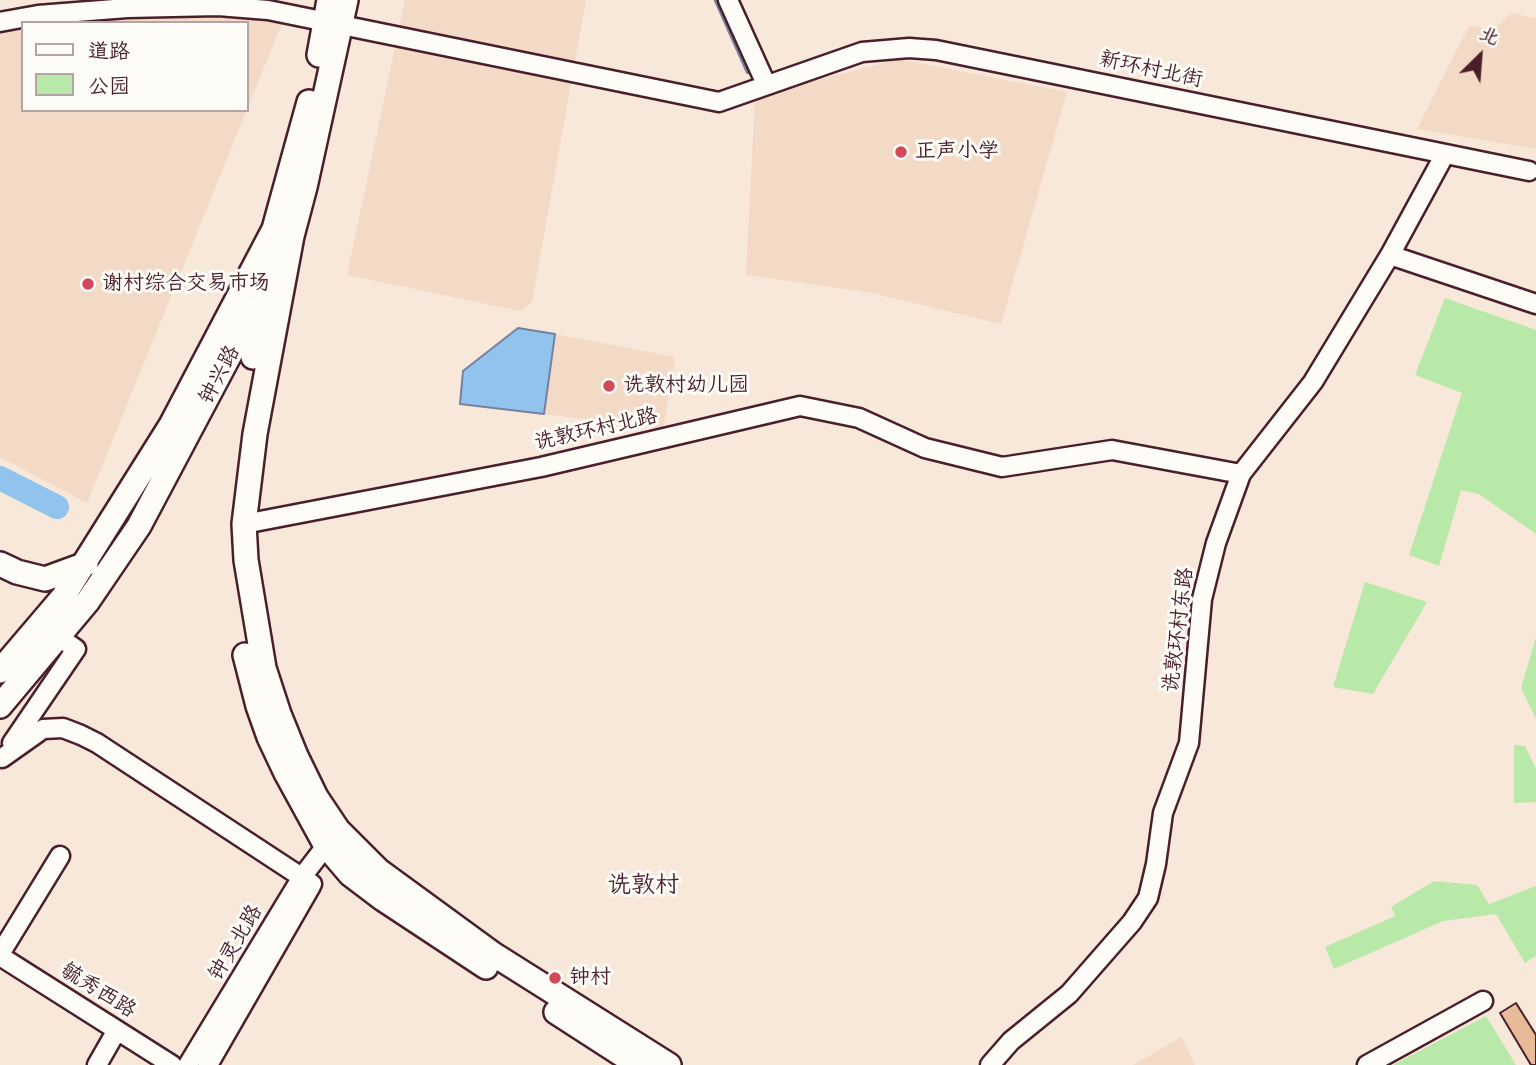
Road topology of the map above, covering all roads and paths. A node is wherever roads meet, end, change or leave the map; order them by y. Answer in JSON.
{"nodes":[{"id":1,"x":346,"y":0,"type":"edge"},
{"id":2,"x":728,"y":0,"type":"edge"},
{"id":3,"x":332,"y":15,"type":"edge"},
{"id":4,"x":0,"y":22,"type":"edge"},
{"id":5,"x":766,"y":84,"type":"junction"},
{"id":6,"x":1445,"y":154,"type":"junction"},
{"id":7,"x":1529,"y":171,"type":"dead end"},
{"id":8,"x":283,"y":233,"type":"junction"},
{"id":9,"x":1390,"y":255,"type":"junction"},
{"id":10,"x":1536,"y":304,"type":"edge"},
{"id":11,"x":244,"y":346,"type":"junction"},
{"id":12,"x":1241,"y":474,"type":"junction"},
{"id":13,"x":244,"y":524,"type":"junction"},
{"id":14,"x":0,"y":564,"type":"edge"},
{"id":15,"x":86,"y":564,"type":"junction"},
{"id":16,"x":59,"y":637,"type":"junction"},
{"id":17,"x":0,"y":671,"type":"edge"},
{"id":18,"x":0,"y":706,"type":"edge"},
{"id":19,"x":1,"y":759,"type":"edge"},
{"id":20,"x":332,"y":838,"type":"junction"},
{"id":21,"x":60,"y":856,"type":"dead end"},
{"id":22,"x":307,"y":881,"type":"junction"},
{"id":23,"x":0,"y":955,"type":"edge"},
{"id":24,"x":1483,"y":1001,"type":"dead end"},
{"id":25,"x":117,"y":1030,"type":"junction"},
{"id":26,"x":634,"y":1064,"type":"edge"},
{"id":27,"x":97,"y":1065,"type":"edge"},
{"id":28,"x":172,"y":1065,"type":"edge"},
{"id":29,"x":188,"y":1065,"type":"edge"},
{"id":30,"x":208,"y":1065,"type":"edge"},
{"id":31,"x":669,"y":1065,"type":"edge"},
{"id":32,"x":990,"y":1065,"type":"edge"},
{"id":33,"x":1367,"y":1065,"type":"edge"}],
"edges":[{"from":1,"to":3,"type":"main road","name":"钟兴路"},
{"from":2,"to":5,"type":"street"},
{"from":3,"to":4,"type":"street","name":"新环村北街"},
{"from":3,"to":5,"type":"street","name":"新环村北街"},
{"from":3,"to":8,"type":"main road","name":"钟兴路"},
{"from":5,"to":6,"type":"street","name":"新环村北街"},
{"from":6,"to":7,"type":"street","name":"新环村北街"},
{"from":6,"to":9,"type":"street","name":"诜敦环村东路"},
{"from":8,"to":11,"type":"main road"},
{"from":8,"to":11,"type":"main road","name":"钟兴路"},
{"from":8,"to":11,"type":"main road","name":"钟兴路"},
{"from":9,"to":10,"type":"street"},
{"from":9,"to":12,"type":"street","name":"诜敦环村东路"},
{"from":11,"to":13,"type":"main road"},
{"from":11,"to":15,"type":"main road","name":"钟兴路"},
{"from":11,"to":16,"type":"main road","name":"钟兴路"},
{"from":11,"to":20,"type":"main road"},
{"from":12,"to":13,"type":"street","name":"诜敦环村北路"},
{"from":12,"to":32,"type":"street","name":"诜敦环村东路"},
{"from":13,"to":20,"type":"main road"},
{"from":14,"to":15,"type":"main road"},
{"from":15,"to":17,"type":"main road","name":"钟兴路"},
{"from":16,"to":18,"type":"main road","name":"钟兴路"},
{"from":16,"to":19,"type":"street"},
{"from":19,"to":22,"type":"street"},
{"from":20,"to":22,"type":"street","name":"钟灵北路"},
{"from":20,"to":26,"type":"main road"},
{"from":20,"to":31,"type":"main road"},
{"from":21,"to":23,"type":"street"},
{"from":22,"to":29,"type":"street","name":"钟灵北路"},
{"from":22,"to":30,"type":"street","name":"钟灵北路"},
{"from":23,"to":25,"type":"street","name":"毓秀西路"},
{"from":24,"to":33,"type":"street"},
{"from":25,"to":27,"type":"street"},
{"from":25,"to":28,"type":"street","name":"毓秀西路"}]}
